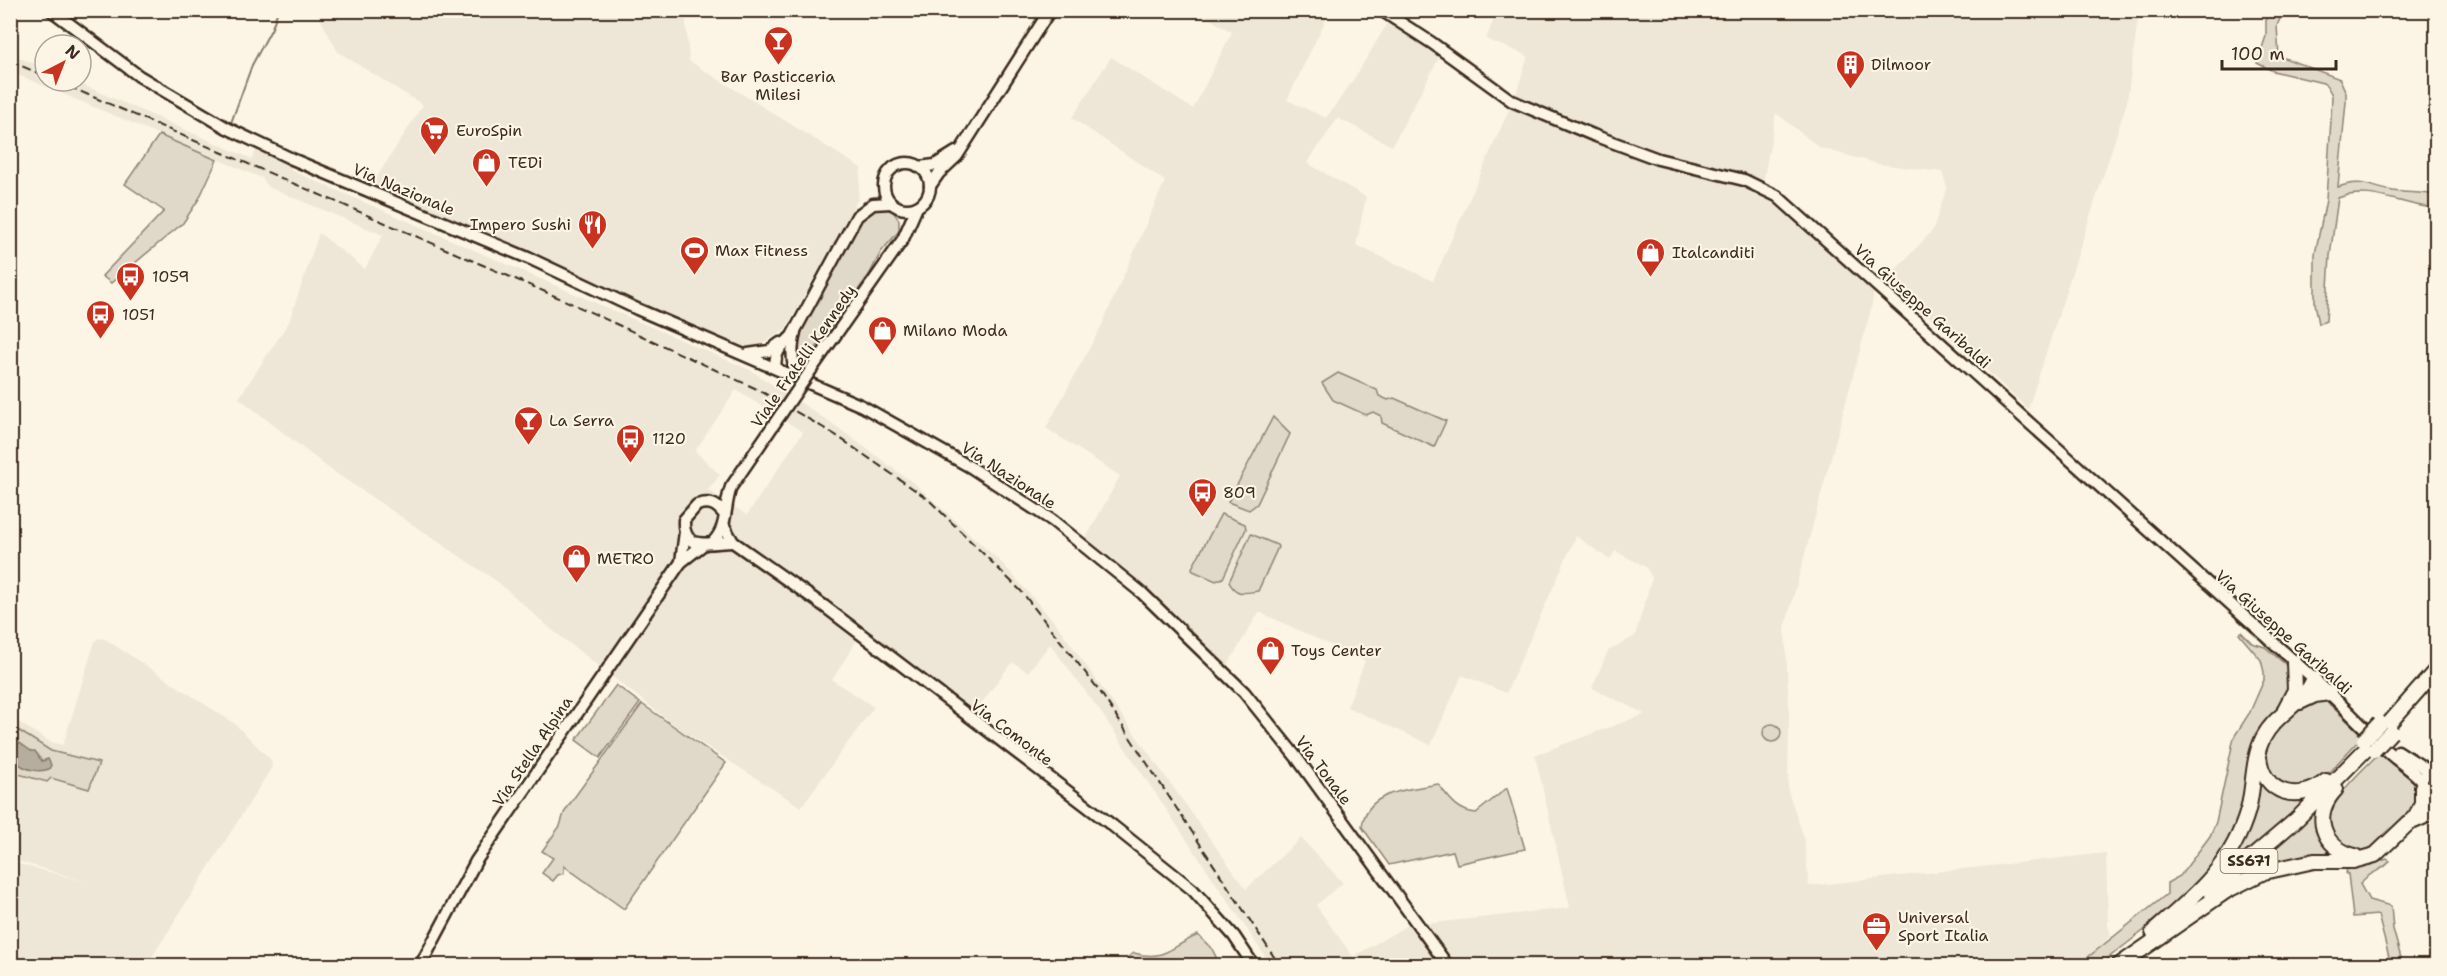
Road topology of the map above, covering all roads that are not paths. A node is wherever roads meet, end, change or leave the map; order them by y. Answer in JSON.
{"nodes":[{"id":1,"x":51,"y":10,"type":"edge"},
{"id":2,"x":1050,"y":10,"type":"edge"},
{"id":3,"x":1381,"y":10,"type":"edge"},
{"id":4,"x":961,"y":148,"type":"junction"},
{"id":5,"x":919,"y":167,"type":"junction"},
{"id":6,"x":884,"y":184,"type":"junction"},
{"id":7,"x":930,"y":186,"type":"junction"},
{"id":8,"x":894,"y":205,"type":"junction"},
{"id":9,"x":917,"y":207,"type":"junction"},
{"id":10,"x":857,"y":216,"type":"junction"},
{"id":11,"x":899,"y":243,"type":"junction"},
{"id":12,"x":794,"y":332,"type":"junction"},
{"id":13,"x":742,"y":354,"type":"junction"},
{"id":14,"x":776,"y":368,"type":"junction"},
{"id":15,"x":795,"y":371,"type":"joint"},
{"id":16,"x":830,"y":392,"type":"junction"},
{"id":17,"x":731,"y":487,"type":"junction"},
{"id":18,"x":704,"y":503,"type":"junction"},
{"id":19,"x":724,"y":514,"type":"junction"},
{"id":20,"x":724,"y":526,"type":"junction"},
{"id":21,"x":685,"y":532,"type":"junction"},
{"id":22,"x":733,"y":542,"type":"junction"},
{"id":23,"x":709,"y":543,"type":"junction"},
{"id":24,"x":681,"y":562,"type":"junction"},
{"id":25,"x":1158,"y":607,"type":"joint"},
{"id":26,"x":2294,"y":662,"type":"junction"},
{"id":27,"x":2433,"y":674,"type":"edge"},
{"id":28,"x":2314,"y":679,"type":"junction"},
{"id":29,"x":2329,"y":693,"type":"junction"},
{"id":30,"x":2297,"y":696,"type":"junction"},
{"id":31,"x":2377,"y":736,"type":"junction"},
{"id":32,"x":2258,"y":752,"type":"junction"},
{"id":33,"x":2433,"y":772,"type":"edge"},
{"id":34,"x":2422,"y":784,"type":"junction"},
{"id":35,"x":2436,"y":801,"type":"edge"},
{"id":36,"x":2436,"y":812,"type":"edge"},
{"id":37,"x":2408,"y":826,"type":"junction"},
{"id":38,"x":2363,"y":858,"type":"junction"},
{"id":39,"x":420,"y":966,"type":"edge"},
{"id":40,"x":1254,"y":966,"type":"edge"},
{"id":41,"x":1448,"y":966,"type":"edge"},
{"id":42,"x":2117,"y":966,"type":"edge"}],
"edges":[{"from":1,"to":13,"type":"street","name":"Via Nazionale"},
{"from":2,"to":4,"type":"street","name":"Viale Fratelli Kennedy"},
{"from":3,"to":26,"type":"street","name":"Via Giuseppe Garibaldi"},
{"from":4,"to":5,"type":"street","name":"Viale Fratelli Kennedy"},
{"from":4,"to":7,"type":"street","name":"Viale Fratelli Kennedy"},
{"from":5,"to":6,"type":"street","name":"Viale Fratelli Kennedy"},
{"from":5,"to":7,"type":"street"},
{"from":6,"to":8,"type":"street"},
{"from":6,"to":10,"type":"street","name":"Viale Fratelli Kennedy"},
{"from":7,"to":9,"type":"street","name":"Viale Fratelli Kennedy"},
{"from":8,"to":9,"type":"street"},
{"from":8,"to":10,"type":"street"},
{"from":8,"to":11,"type":"street"},
{"from":9,"to":11,"type":"street","name":"Viale Fratelli Kennedy"},
{"from":10,"to":12,"type":"street","name":"Viale Fratelli Kennedy"},
{"from":11,"to":17,"type":"street","name":"Viale Fratelli Kennedy","bridge":true},
{"from":12,"to":13,"type":"street","name":"Viale Fratelli Kennedy"},
{"from":12,"to":14,"type":"street","name":"Viale Fratelli Kennedy"},
{"from":12,"to":15,"type":"street","name":"Viale Fratelli Kennedy"},
{"from":13,"to":14,"type":"street","name":"Via Nazionale"},
{"from":14,"to":16,"type":"street","name":"Via Nazionale"},
{"from":15,"to":16,"type":"street","name":"Via Nazionale"},
{"from":16,"to":25,"type":"street","name":"Via Nazionale"},
{"from":17,"to":18,"type":"street","name":"Viale Fratelli Kennedy"},
{"from":17,"to":19,"type":"street","name":"Viale Fratelli Kennedy"},
{"from":18,"to":19,"type":"street"},
{"from":18,"to":21,"type":"street"},
{"from":19,"to":20,"type":"street"},
{"from":20,"to":22,"type":"street"},
{"from":20,"to":23,"type":"street"},
{"from":21,"to":23,"type":"street"},
{"from":21,"to":24,"type":"street","name":"Via Stella Alpina"},
{"from":22,"to":23,"type":"street"},
{"from":22,"to":40,"type":"street","name":"Via Comonte"},
{"from":23,"to":24,"type":"street","name":"Via Stella Alpina"},
{"from":24,"to":39,"type":"street","name":"Via Stella Alpina"},
{"from":25,"to":41,"type":"street","name":"Via Tonale"},
{"from":26,"to":28,"type":"street","name":"Via Giuseppe Garibaldi"},
{"from":26,"to":30,"type":"highway"},
{"from":27,"to":31,"type":"highway","number":"SS671"},
{"from":28,"to":29,"type":"street","name":"Via Giuseppe Garibaldi"},
{"from":28,"to":30,"type":"highway"},
{"from":29,"to":30,"type":"highway"},
{"from":29,"to":31,"type":"street","name":"Via Giuseppe Garibaldi"},
{"from":30,"to":32,"type":"highway"},
{"from":31,"to":32,"type":"highway"},
{"from":31,"to":33,"type":"street","name":"Via Giuseppe Garibaldi"},
{"from":31,"to":34,"type":"street","name":"Via Giuseppe Garibaldi"},
{"from":31,"to":38,"type":"highway"},
{"from":31,"to":42,"type":"highway","number":"SS671"},
{"from":32,"to":42,"type":"highway"},
{"from":33,"to":34,"type":"street","name":"Via Giuseppe Garibaldi"},
{"from":34,"to":35,"type":"street","name":"Via Giuseppe Garibaldi"},
{"from":34,"to":37,"type":"highway"},
{"from":36,"to":37,"type":"highway"},
{"from":37,"to":38,"type":"highway"},
{"from":38,"to":42,"type":"highway"}]}
